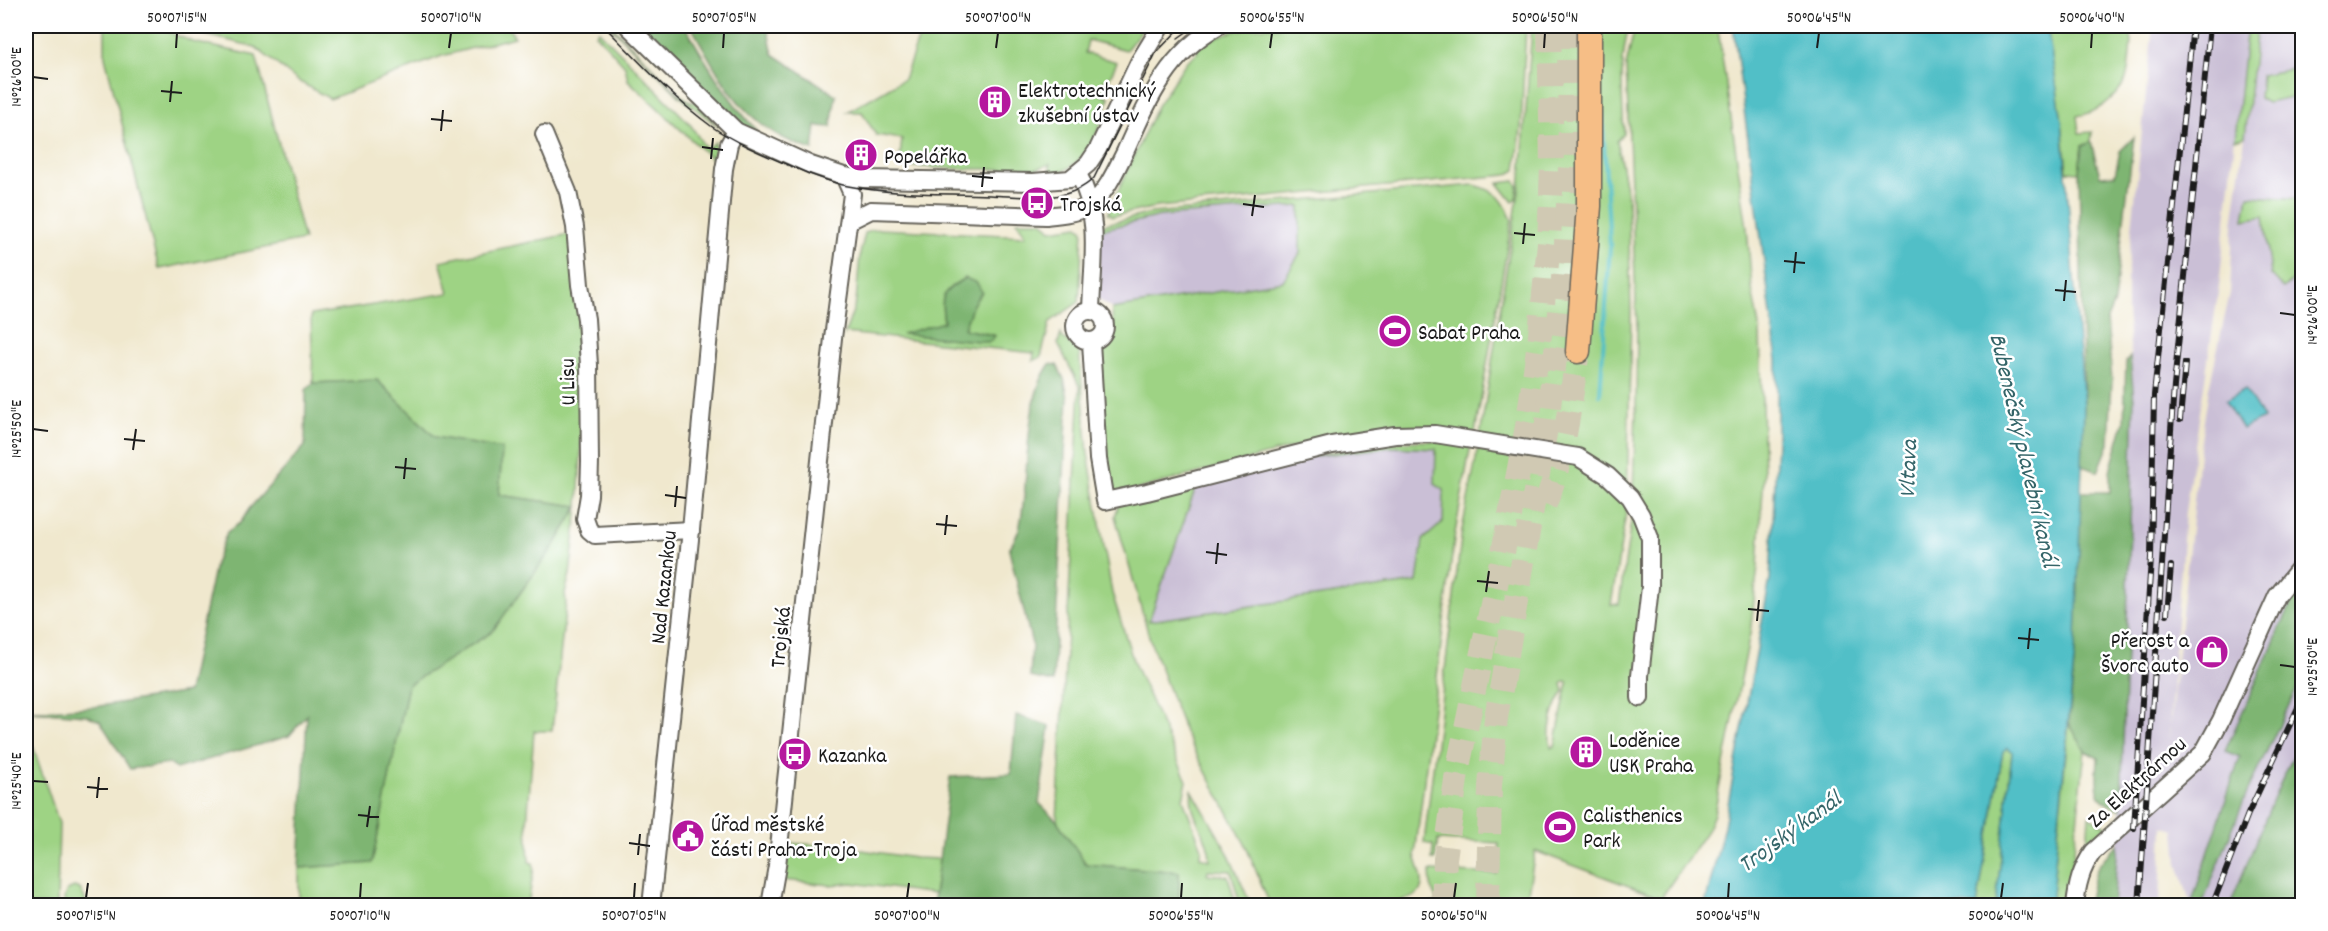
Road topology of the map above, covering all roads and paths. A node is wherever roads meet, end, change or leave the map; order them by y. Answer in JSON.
{"nodes":[{"id":1,"x":628,"y":26,"type":"edge"},
{"id":2,"x":1161,"y":26,"type":"edge"},
{"id":3,"x":1218,"y":26,"type":"edge"},
{"id":4,"x":1589,"y":26,"type":"edge"},
{"id":5,"x":1196,"y":31,"type":"edge"},
{"id":6,"x":736,"y":131,"type":"junction"},
{"id":7,"x":544,"y":134,"type":"dead end"},
{"id":8,"x":1078,"y":174,"type":"junction"},
{"id":9,"x":844,"y":176,"type":"junction"},
{"id":10,"x":864,"y":179,"type":"junction"},
{"id":11,"x":852,"y":194,"type":"junction"},
{"id":12,"x":1091,"y":204,"type":"junction"},
{"id":13,"x":871,"y":210,"type":"junction"},
{"id":14,"x":849,"y":221,"type":"junction"},
{"id":15,"x":1578,"y":351,"type":"tunnel mouth"},
{"id":16,"x":691,"y":530,"type":"junction"},
{"id":17,"x":2302,"y":565,"type":"edge"},
{"id":18,"x":1640,"y":698,"type":"dead end"},
{"id":19,"x":651,"y":906,"type":"edge"},
{"id":20,"x":770,"y":906,"type":"edge"},
{"id":21,"x":2075,"y":906,"type":"edge"}],
"edges":[{"from":1,"to":6,"type":"street"},
{"from":2,"to":8,"type":"street"},
{"from":3,"to":5,"type":"street"},
{"from":4,"to":15,"type":"highway"},
{"from":5,"to":12,"type":"street"},
{"from":6,"to":9,"type":"street"},
{"from":6,"to":16,"type":"street","name":"Nad Kazankou"},
{"from":7,"to":16,"type":"street","name":"U Lisu"},
{"from":8,"to":10,"type":"street"},
{"from":8,"to":12,"type":"street"},
{"from":9,"to":10,"type":"street"},
{"from":9,"to":11,"type":"street"},
{"from":10,"to":11,"type":"street"},
{"from":11,"to":13,"type":"street"},
{"from":11,"to":14,"type":"street","name":"Trojská"},
{"from":12,"to":13,"type":"street"},
{"from":12,"to":18,"type":"street"},
{"from":13,"to":14,"type":"street"},
{"from":14,"to":20,"type":"street","name":"Trojská"},
{"from":16,"to":19,"type":"street","name":"Nad Kazankou"},
{"from":17,"to":21,"type":"street","name":"Za Elektrárnou"}]}
